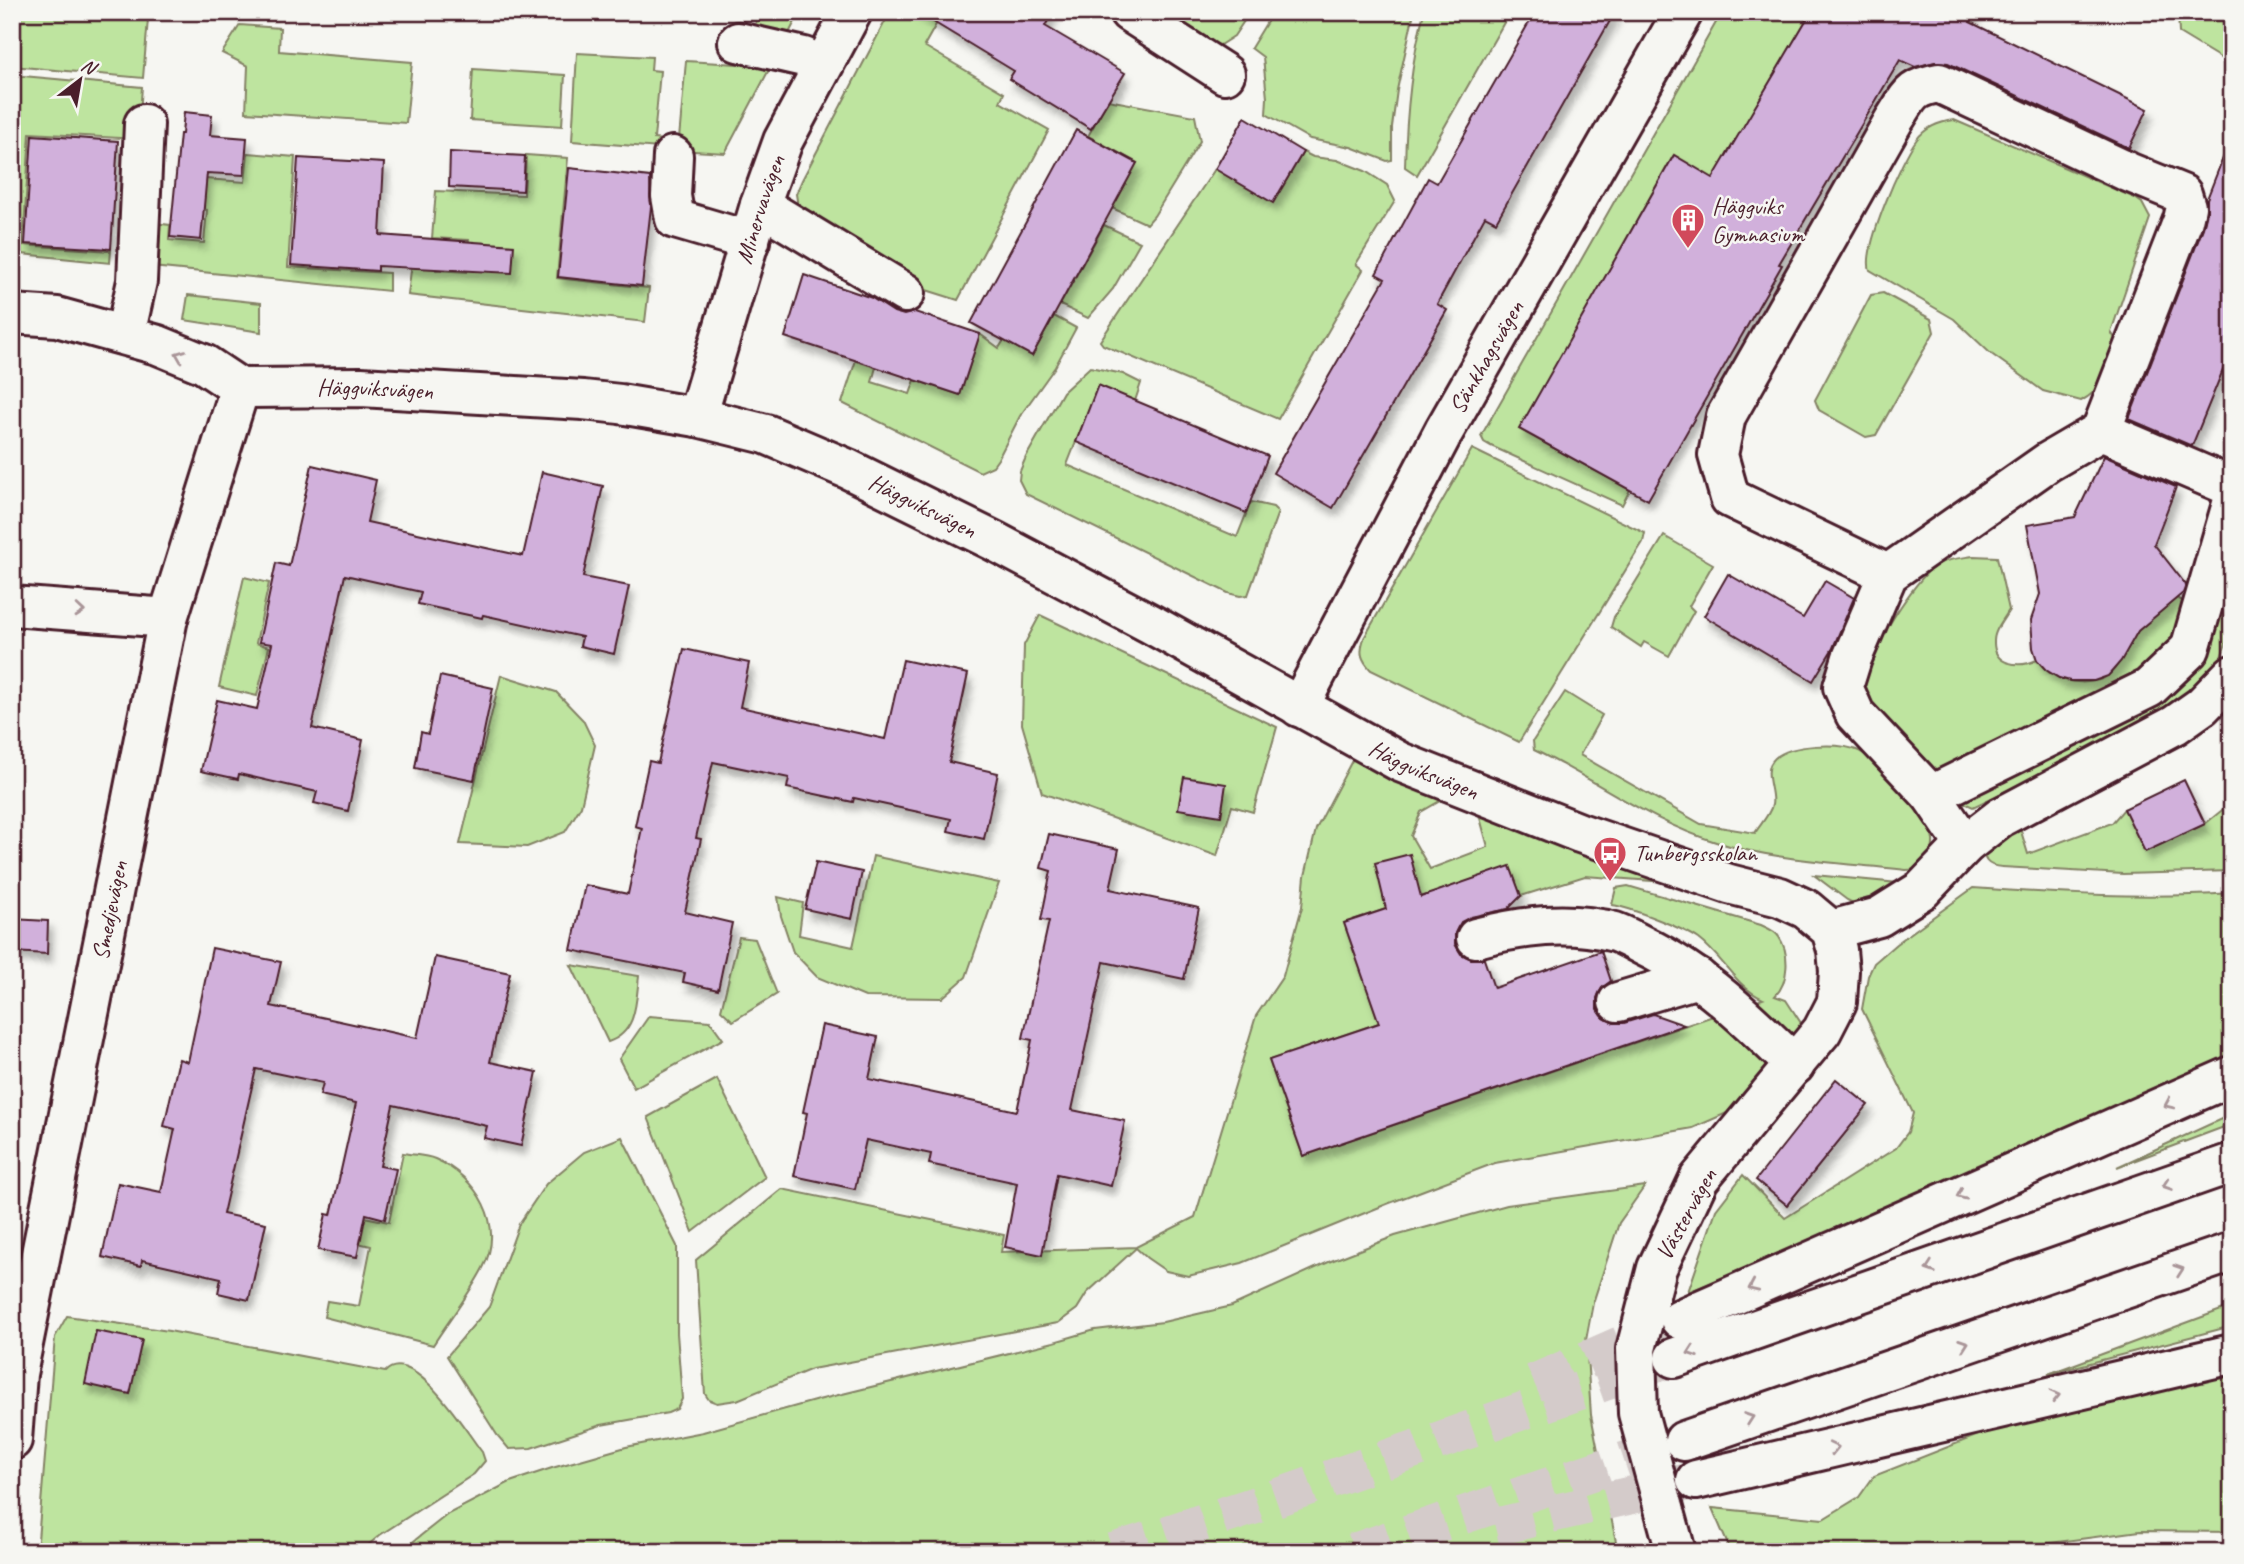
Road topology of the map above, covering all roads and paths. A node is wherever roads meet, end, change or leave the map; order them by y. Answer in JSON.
{"nodes":[{"id":1,"x":852,"y":12,"type":"edge"},
{"id":2,"x":1129,"y":12,"type":"edge"},
{"id":3,"x":1683,"y":12,"type":"edge"},
{"id":4,"x":738,"y":42,"type":"dead end"},
{"id":5,"x":804,"y":57,"type":"dead end"},
{"id":6,"x":1226,"y":74,"type":"dead end"},
{"id":7,"x":145,"y":124,"type":"dead end"},
{"id":8,"x":673,"y":156,"type":"dead end"},
{"id":9,"x":760,"y":205,"type":"junction"},
{"id":10,"x":750,"y":241,"type":"junction"},
{"id":11,"x":905,"y":293,"type":"dead end"},
{"id":12,"x":12,"y":314,"type":"edge"},
{"id":13,"x":125,"y":335,"type":"junction"},
{"id":14,"x":240,"y":388,"type":"junction"},
{"id":15,"x":697,"y":417,"type":"junction"},
{"id":16,"x":2101,"y":431,"type":"junction"},
{"id":17,"x":2232,"y":487,"type":"edge"},
{"id":18,"x":2232,"y":504,"type":"edge"},
{"id":19,"x":1888,"y":574,"type":"junction"},
{"id":20,"x":12,"y":606,"type":"edge"},
{"id":21,"x":168,"y":618,"type":"junction"},
{"id":22,"x":2232,"y":675,"type":"edge"},
{"id":23,"x":1299,"y":707,"type":"junction"},
{"id":24,"x":1931,"y":795,"type":"junction"},
{"id":25,"x":1965,"y":845,"type":"junction"},
{"id":26,"x":1831,"y":930,"type":"junction"},
{"id":27,"x":1476,"y":938,"type":"dead end"},
{"id":28,"x":1698,"y":978,"type":"junction"},
{"id":29,"x":1619,"y":1002,"type":"dead end"},
{"id":30,"x":1795,"y":1065,"type":"junction"},
{"id":31,"x":2232,"y":1076,"type":"edge"},
{"id":32,"x":2232,"y":1163,"type":"edge"},
{"id":33,"x":2232,"y":1252,"type":"edge"},
{"id":34,"x":1680,"y":1319,"type":"tunnel mouth"},
{"id":35,"x":2232,"y":1354,"type":"edge"},
{"id":36,"x":1674,"y":1358,"type":"tunnel mouth"},
{"id":37,"x":12,"y":1440,"type":"edge"},
{"id":38,"x":1684,"y":1441,"type":"tunnel mouth"},
{"id":39,"x":1696,"y":1480,"type":"tunnel mouth"},
{"id":40,"x":1676,"y":1552,"type":"edge"}],
"edges":[{"from":1,"to":9,"type":"main road","name":"Minervavägen"},
{"from":2,"to":6,"type":"main road"},
{"from":3,"to":23,"type":"main road","name":"Sänkhagsvägen"},
{"from":4,"to":5,"type":"main road"},
{"from":7,"to":13,"type":"main road"},
{"from":8,"to":10,"type":"main road"},
{"from":9,"to":10,"type":"main road","name":"Minervavägen"},
{"from":9,"to":11,"type":"main road"},
{"from":10,"to":15,"type":"main road","name":"Minervavägen"},
{"from":12,"to":13,"type":"main road"},
{"from":14,"to":13,"type":"main road","one_way":true},
{"from":14,"to":15,"type":"main road","name":"Häggviksvägen"},
{"from":14,"to":21,"type":"main road","name":"Smedjevägen"},
{"from":15,"to":23,"type":"main road","name":"Häggviksvägen"},
{"from":16,"to":17,"type":"main road"},
{"from":16,"to":19,"type":"main road"},
{"from":16,"to":19,"type":"main road"},
{"from":18,"to":24,"type":"main road"},
{"from":19,"to":24,"type":"main road"},
{"from":20,"to":21,"type":"main road","one_way":true},
{"from":21,"to":37,"type":"main road","name":"Smedjevägen"},
{"from":22,"to":25,"type":"main road"},
{"from":23,"to":26,"type":"main road","name":"Häggviksvägen"},
{"from":24,"to":25,"type":"main road"},
{"from":25,"to":26,"type":"main road"},
{"from":26,"to":30,"type":"main road","name":"Västervägen"},
{"from":27,"to":28,"type":"main road"},
{"from":28,"to":29,"type":"main road"},
{"from":28,"to":30,"type":"main road"},
{"from":30,"to":40,"type":"main road","name":"Västervägen"},
{"from":31,"to":34,"type":"main road","one_way":true},
{"from":32,"to":36,"type":"main road","one_way":true},
{"from":38,"to":33,"type":"main road","one_way":true},
{"from":39,"to":35,"type":"main road","one_way":true}]}
